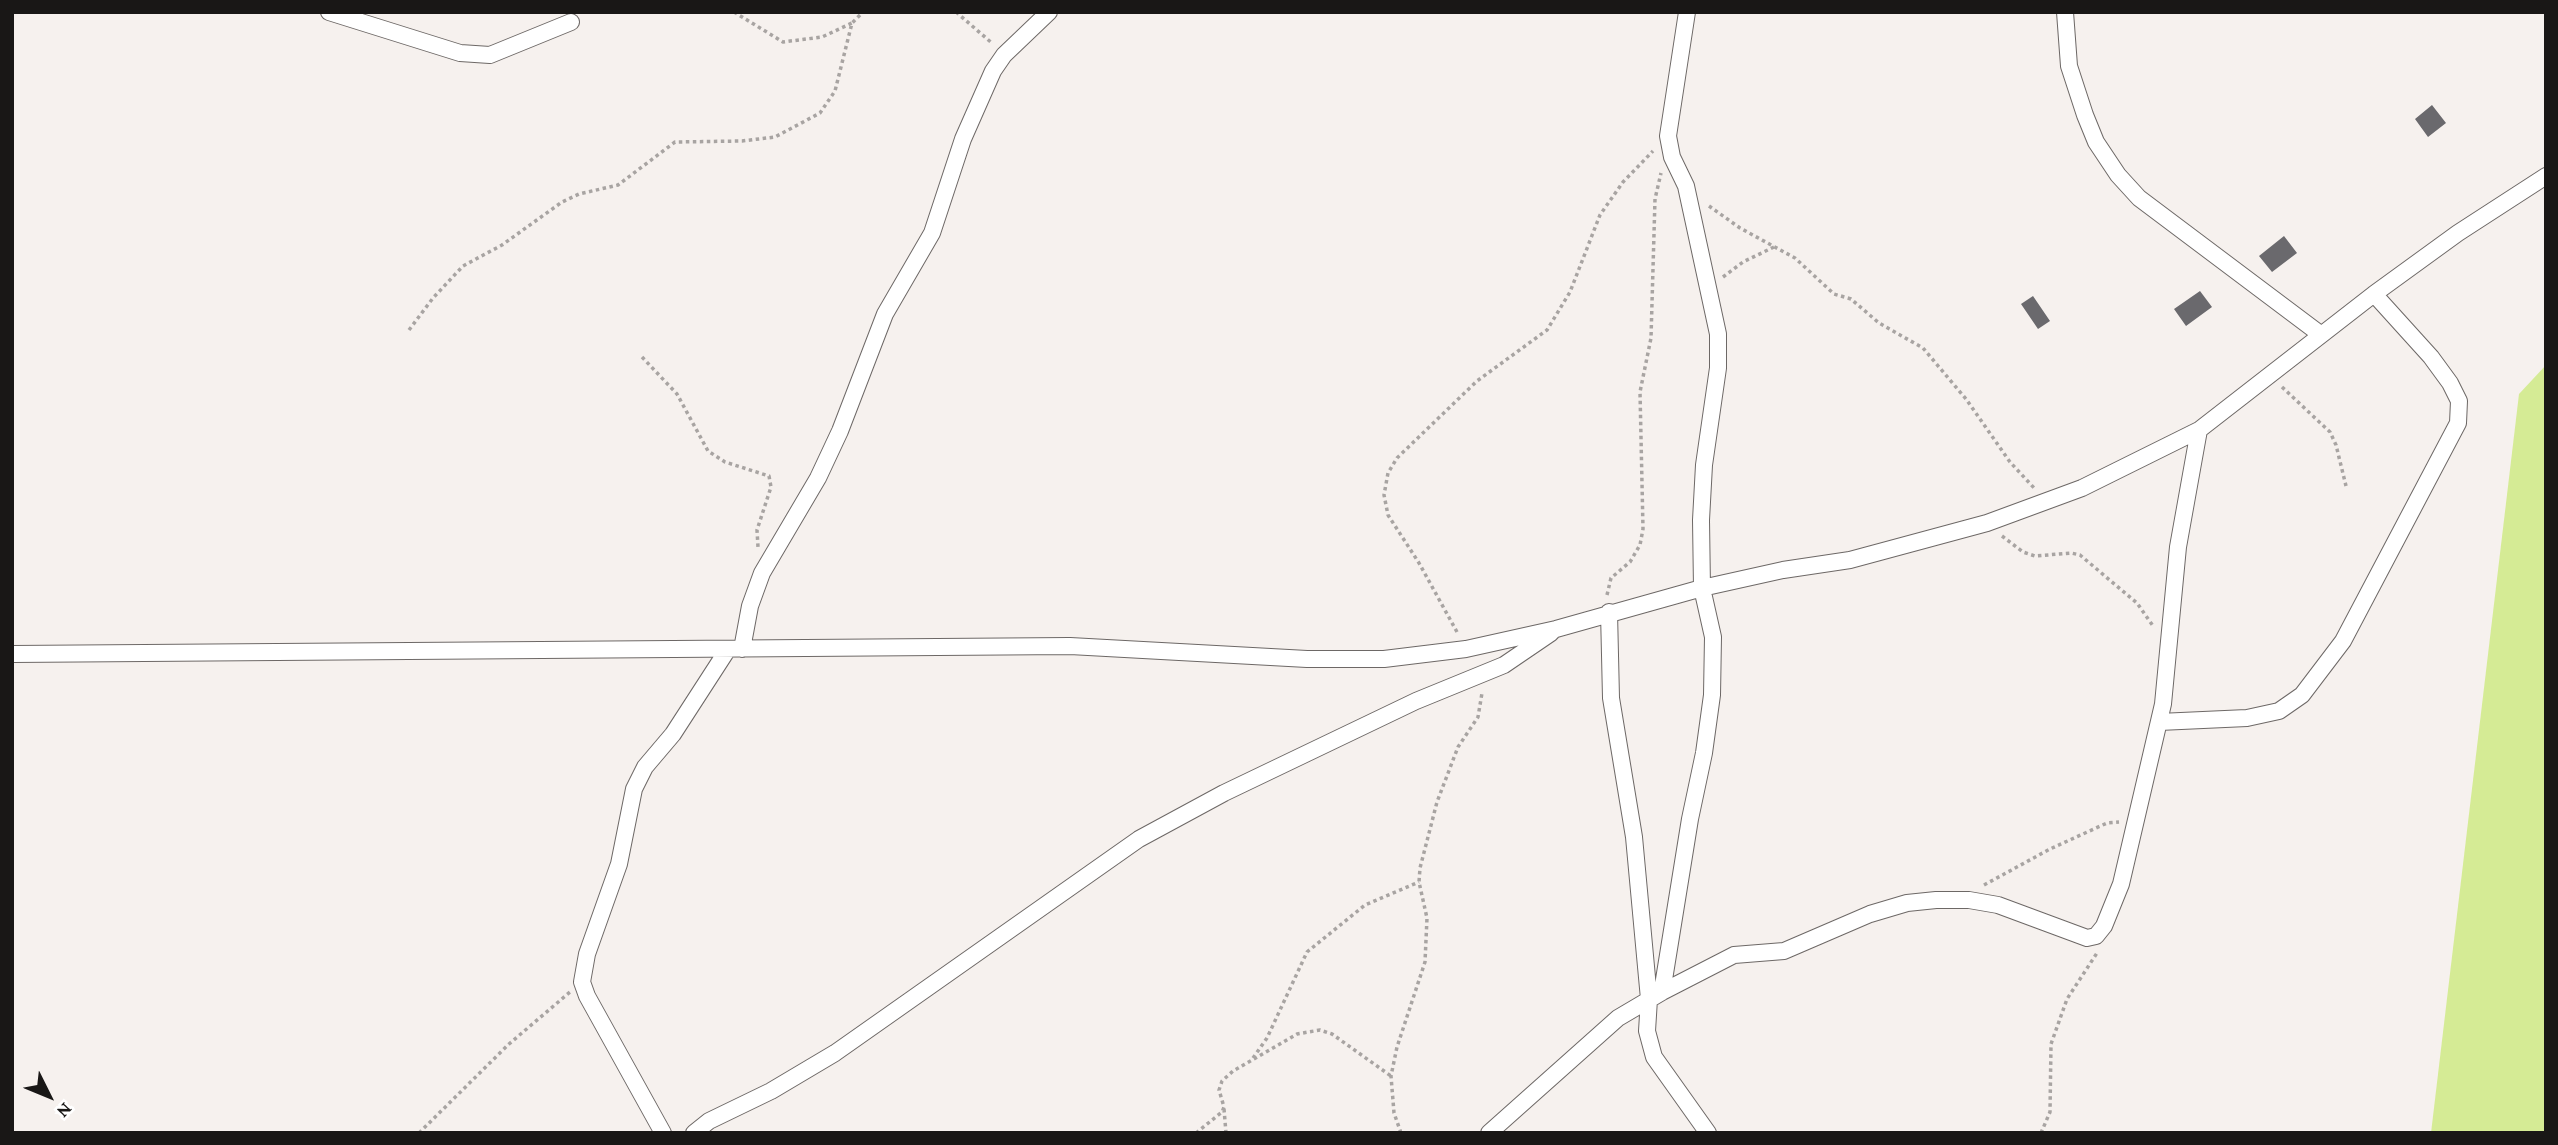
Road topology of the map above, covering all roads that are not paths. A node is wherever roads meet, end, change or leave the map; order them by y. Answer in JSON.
{"nodes":[{"id":1,"x":329,"y":12,"type":"edge"},
{"id":2,"x":1049,"y":12,"type":"edge"},
{"id":3,"x":1687,"y":12,"type":"edge"},
{"id":4,"x":2065,"y":12,"type":"edge"},
{"id":5,"x":571,"y":22,"type":"dead end"},
{"id":6,"x":2546,"y":176,"type":"edge"},
{"id":7,"x":2374,"y":294,"type":"junction"},
{"id":8,"x":2320,"y":334,"type":"junction"},
{"id":9,"x":2199,"y":430,"type":"junction"},
{"id":10,"x":1702,"y":588,"type":"junction"},
{"id":11,"x":1609,"y":612,"type":"junction"},
{"id":12,"x":1556,"y":629,"type":"junction"},
{"id":13,"x":735,"y":649,"type":"junction"},
{"id":14,"x":12,"y":654,"type":"edge"},
{"id":15,"x":2159,"y":722,"type":"junction"},
{"id":16,"x":1655,"y":995,"type":"junction"},
{"id":17,"x":663,"y":1133,"type":"edge"},
{"id":18,"x":694,"y":1133,"type":"edge"},
{"id":19,"x":1489,"y":1133,"type":"edge"},
{"id":20,"x":1708,"y":1133,"type":"edge"}],
"edges":[{"from":1,"to":5,"type":"street"},
{"from":2,"to":13,"type":"street"},
{"from":3,"to":10,"type":"street"},
{"from":4,"to":8,"type":"street"},
{"from":6,"to":7,"type":"street"},
{"from":7,"to":8,"type":"street"},
{"from":7,"to":15,"type":"street"},
{"from":8,"to":9,"type":"street"},
{"from":9,"to":10,"type":"street"},
{"from":9,"to":15,"type":"street"},
{"from":10,"to":11,"type":"street"},
{"from":10,"to":16,"type":"street"},
{"from":11,"to":12,"type":"street"},
{"from":11,"to":16,"type":"street"},
{"from":12,"to":13,"type":"street"},
{"from":12,"to":18,"type":"street"},
{"from":13,"to":14,"type":"street"},
{"from":13,"to":17,"type":"street"},
{"from":15,"to":16,"type":"street"},
{"from":16,"to":19,"type":"street"},
{"from":16,"to":20,"type":"street"}]}
